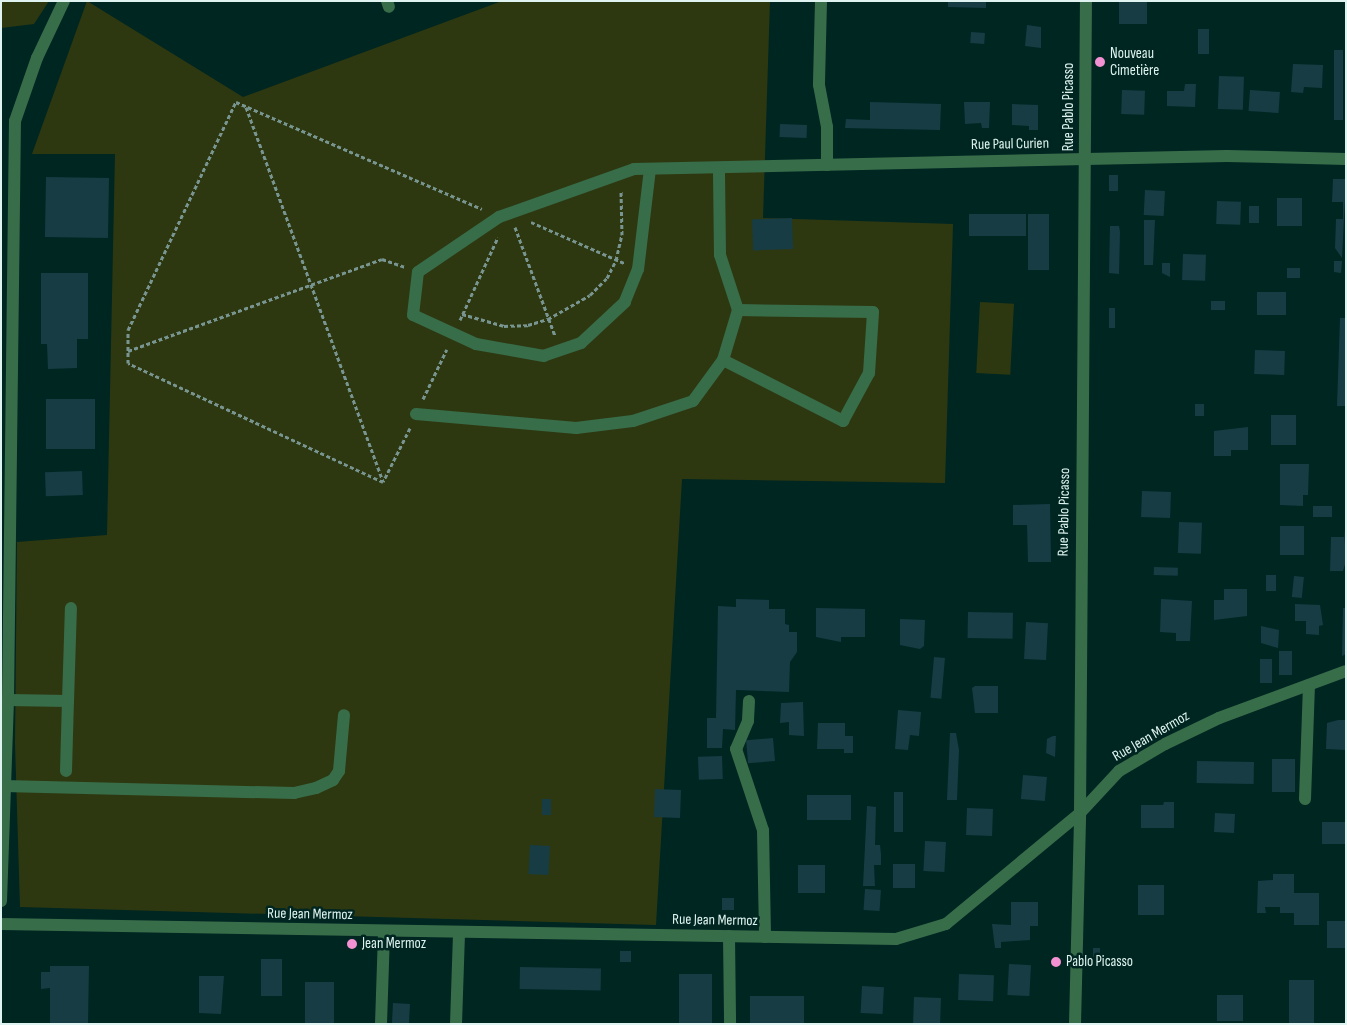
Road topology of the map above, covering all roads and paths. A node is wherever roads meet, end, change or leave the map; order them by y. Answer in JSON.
{"nodes":[{"id":1,"x":64,"y":1,"type":"edge"},
{"id":2,"x":820,"y":1,"type":"edge"},
{"id":3,"x":1086,"y":1,"type":"edge"},
{"id":4,"x":245,"y":106,"type":"junction"},
{"id":5,"x":1085,"y":158,"type":"junction"},
{"id":6,"x":1346,"y":159,"type":"edge"},
{"id":7,"x":827,"y":165,"type":"junction"},
{"id":8,"x":650,"y":169,"type":"junction"},
{"id":9,"x":719,"y":169,"type":"junction"},
{"id":10,"x":620,"y":174,"type":"junction"},
{"id":11,"x":504,"y":215,"type":"junction"},
{"id":12,"x":616,"y":260,"type":"junction"},
{"id":13,"x":638,"y":269,"type":"junction"},
{"id":14,"x":418,"y":272,"type":"junction"},
{"id":15,"x":311,"y":285,"type":"junction"},
{"id":16,"x":738,"y":310,"type":"junction"},
{"id":17,"x":462,"y":314,"type":"junction"},
{"id":18,"x":548,"y":319,"type":"junction"},
{"id":19,"x":454,"y":334,"type":"junction"},
{"id":20,"x":561,"y":350,"type":"junction"},
{"id":21,"x":128,"y":351,"type":"junction"},
{"id":22,"x":723,"y":360,"type":"junction"},
{"id":23,"x":416,"y":414,"type":"junction"},
{"id":24,"x":383,"y":482,"type":"junction"},
{"id":25,"x":71,"y":608,"type":"dead end"},
{"id":26,"x":1346,"y":671,"type":"edge"},
{"id":27,"x":1309,"y":685,"type":"junction"},
{"id":28,"x":8,"y":700,"type":"junction"},
{"id":29,"x":749,"y":701,"type":"dead end"},
{"id":30,"x":68,"y":702,"type":"junction"},
{"id":31,"x":344,"y":715,"type":"dead end"},
{"id":32,"x":66,"y":771,"type":"dead end"},
{"id":33,"x":4,"y":786,"type":"junction"},
{"id":34,"x":1304,"y":799,"type":"dead end"},
{"id":35,"x":2,"y":807,"type":"edge"},
{"id":36,"x":1080,"y":813,"type":"junction"},
{"id":37,"x":1,"y":901,"type":"edge"},
{"id":38,"x":1,"y":924,"type":"edge"},
{"id":39,"x":384,"y":932,"type":"junction"},
{"id":40,"x":459,"y":933,"type":"junction"},
{"id":41,"x":729,"y":936,"type":"junction"},
{"id":42,"x":765,"y":937,"type":"junction"},
{"id":43,"x":381,"y":1024,"type":"edge"},
{"id":44,"x":456,"y":1024,"type":"edge"},
{"id":45,"x":730,"y":1024,"type":"edge"},
{"id":46,"x":1075,"y":1024,"type":"edge"}],
"edges":[{"from":1,"to":28,"type":"street"},
{"from":2,"to":7,"type":"street"},
{"from":3,"to":5,"type":"street","name":"Rue Pablo Picasso"},
{"from":4,"to":11,"type":"path"},
{"from":4,"to":15,"type":"path"},
{"from":4,"to":21,"type":"path"},
{"from":5,"to":6,"type":"street","name":"Rue Paul Curien"},
{"from":5,"to":7,"type":"street","name":"Rue Paul Curien"},
{"from":5,"to":36,"type":"street","name":"Rue Pablo Picasso"},
{"from":7,"to":9,"type":"street","name":"Rue Paul Curien"},
{"from":8,"to":9,"type":"street","name":"Rue Paul Curien"},
{"from":8,"to":10,"type":"street","name":"Rue Paul Curien"},
{"from":8,"to":13,"type":"street"},
{"from":9,"to":16,"type":"street"},
{"from":10,"to":11,"type":"street","name":"Rue Paul Curien"},
{"from":10,"to":12,"type":"path"},
{"from":11,"to":12,"type":"path"},
{"from":11,"to":14,"type":"street","name":"Rue Paul Curien"},
{"from":11,"to":17,"type":"path"},
{"from":11,"to":18,"type":"path"},
{"from":12,"to":13,"type":"path"},
{"from":12,"to":18,"type":"path"},
{"from":13,"to":20,"type":"street"},
{"from":14,"to":15,"type":"path"},
{"from":14,"to":19,"type":"street"},
{"from":15,"to":21,"type":"path"},
{"from":15,"to":24,"type":"path"},
{"from":16,"to":22,"type":"street"},
{"from":16,"to":22,"type":"street"},
{"from":17,"to":18,"type":"path"},
{"from":17,"to":19,"type":"path"},
{"from":18,"to":20,"type":"path"},
{"from":19,"to":20,"type":"street"},
{"from":19,"to":23,"type":"path"},
{"from":21,"to":24,"type":"path"},
{"from":22,"to":23,"type":"street"},
{"from":23,"to":24,"type":"path"},
{"from":25,"to":30,"type":"street"},
{"from":26,"to":27,"type":"street","name":"Rue Jean Mermoz"},
{"from":27,"to":34,"type":"street"},
{"from":27,"to":36,"type":"street","name":"Rue Jean Mermoz"},
{"from":28,"to":30,"type":"street"},
{"from":28,"to":33,"type":"street"},
{"from":29,"to":42,"type":"street"},
{"from":30,"to":32,"type":"street"},
{"from":31,"to":33,"type":"street"},
{"from":33,"to":35,"type":"street"},
{"from":35,"to":37,"type":"street"},
{"from":36,"to":42,"type":"street","name":"Rue Jean Mermoz"},
{"from":36,"to":46,"type":"street","name":"Rue Pablo Picasso"},
{"from":38,"to":39,"type":"street","name":"Rue Jean Mermoz"},
{"from":39,"to":40,"type":"street","name":"Rue Jean Mermoz"},
{"from":39,"to":43,"type":"street"},
{"from":40,"to":41,"type":"street","name":"Rue Jean Mermoz"},
{"from":40,"to":44,"type":"street"},
{"from":41,"to":42,"type":"street","name":"Rue Jean Mermoz"},
{"from":41,"to":45,"type":"street"}]}
